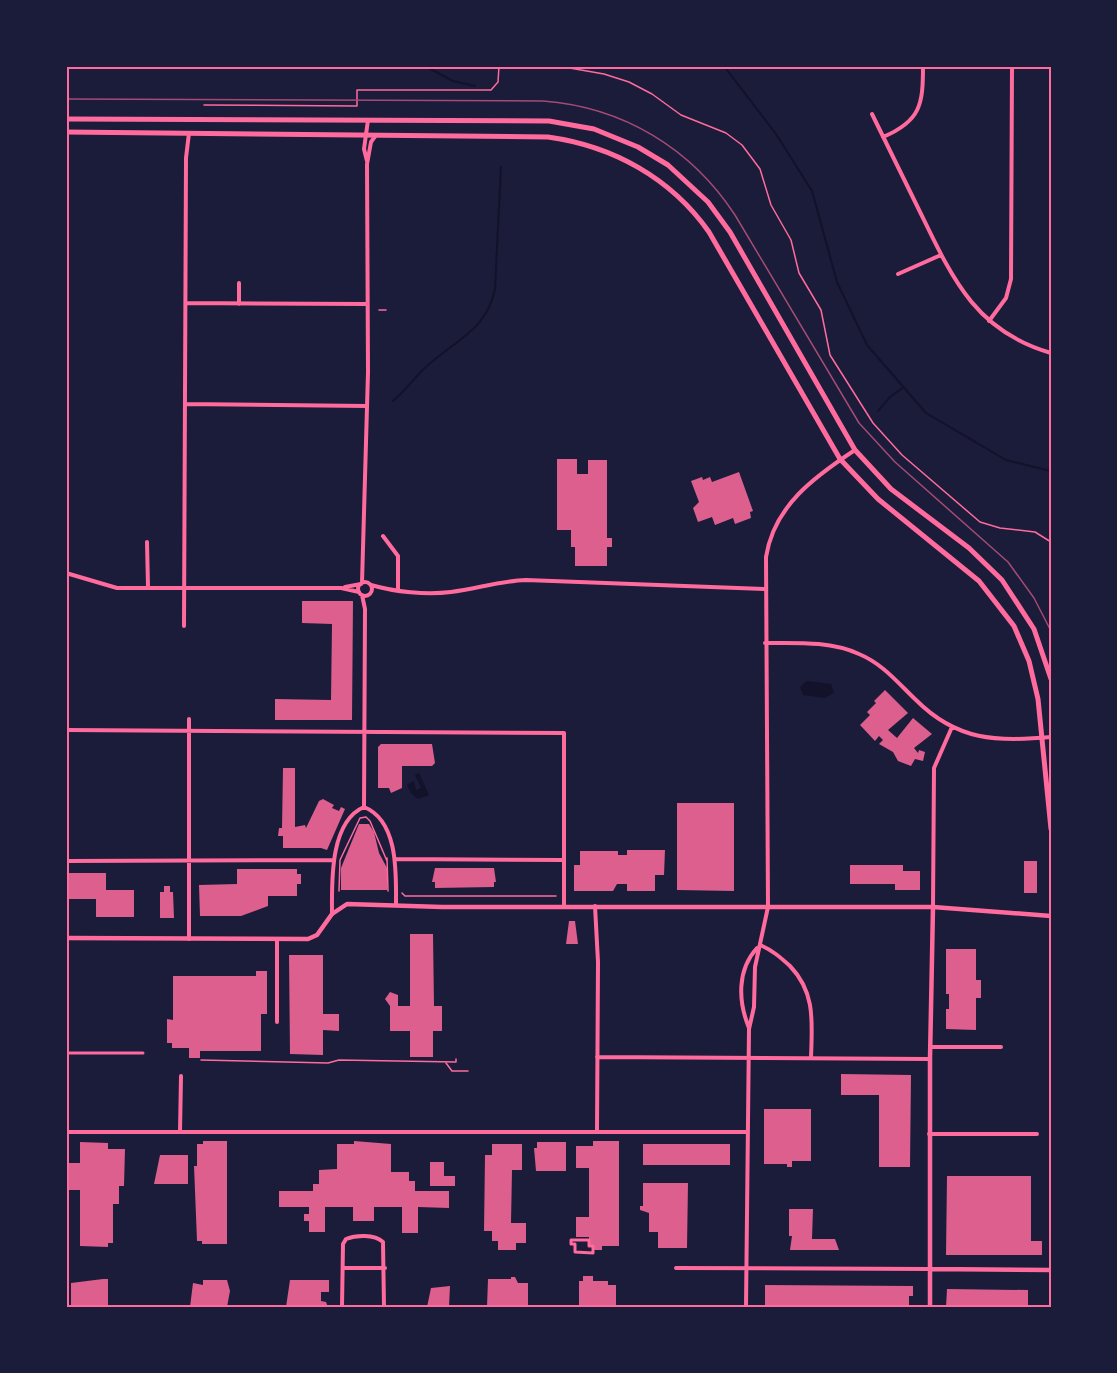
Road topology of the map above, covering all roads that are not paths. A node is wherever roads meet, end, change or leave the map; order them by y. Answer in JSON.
{"nodes":[{"id":1,"x":923,"y":66,"type":"edge"},
{"id":2,"x":1012,"y":66,"type":"edge"},
{"id":3,"x":872,"y":114,"type":"dead end"},
{"id":4,"x":66,"y":119,"type":"edge"},
{"id":5,"x":368,"y":120,"type":"junction"},
{"id":6,"x":66,"y":132,"type":"edge"},
{"id":7,"x":189,"y":133,"type":"junction"},
{"id":8,"x":377,"y":134,"type":"junction"},
{"id":9,"x":365,"y":135,"type":"junction"},
{"id":10,"x":884,"y":137,"type":"junction"},
{"id":11,"x":368,"y":162,"type":"junction"},
{"id":12,"x":941,"y":255,"type":"junction"},
{"id":13,"x":898,"y":274,"type":"dead end"},
{"id":14,"x":239,"y":283,"type":"dead end"},
{"id":15,"x":186,"y":303,"type":"junction"},
{"id":16,"x":239,"y":304,"type":"junction"},
{"id":17,"x":367,"y":304,"type":"junction"},
{"id":18,"x":989,"y":321,"type":"junction"},
{"id":19,"x":1051,"y":353,"type":"edge"},
{"id":20,"x":185,"y":404,"type":"junction"},
{"id":21,"x":367,"y":406,"type":"junction"},
{"id":22,"x":855,"y":450,"type":"junction"},
{"id":23,"x":840,"y":459,"type":"junction"},
{"id":24,"x":383,"y":536,"type":"dead end"},
{"id":25,"x":147,"y":542,"type":"dead end"},
{"id":26,"x":364,"y":566,"type":"junction"},
{"id":27,"x":66,"y":573,"type":"edge"},
{"id":28,"x":361,"y":584,"type":"junction"},
{"id":29,"x":370,"y":584,"type":"junction"},
{"id":30,"x":148,"y":587,"type":"junction"},
{"id":31,"x":184,"y":588,"type":"junction"},
{"id":32,"x":341,"y":588,"type":"junction"},
{"id":33,"x":388,"y":589,"type":"junction"},
{"id":34,"x":765,"y":589,"type":"junction"},
{"id":35,"x":398,"y":591,"type":"junction"},
{"id":36,"x":360,"y":593,"type":"junction"},
{"id":37,"x":370,"y":594,"type":"junction"},
{"id":38,"x":365,"y":609,"type":"junction"},
{"id":39,"x":184,"y":626,"type":"dead end"},
{"id":40,"x":765,"y":643,"type":"junction"},
{"id":41,"x":1051,"y":679,"type":"edge"},
{"id":42,"x":189,"y":719,"type":"dead end"},
{"id":43,"x":952,"y":727,"type":"junction"},
{"id":44,"x":66,"y":730,"type":"edge"},
{"id":45,"x":189,"y":731,"type":"junction"},
{"id":46,"x":365,"y":733,"type":"junction"},
{"id":47,"x":1051,"y":737,"type":"edge"},
{"id":48,"x":1042,"y":738,"type":"junction"},
{"id":49,"x":364,"y":807,"type":"junction"},
{"id":50,"x":1051,"y":828,"type":"edge"},
{"id":51,"x":394,"y":859,"type":"junction"},
{"id":52,"x":189,"y":860,"type":"junction"},
{"id":53,"x":333,"y":860,"type":"junction"},
{"id":54,"x":564,"y":860,"type":"junction"},
{"id":55,"x":66,"y":861,"type":"edge"},
{"id":56,"x":396,"y":905,"type":"junction"},
{"id":57,"x":595,"y":906,"type":"junction"},
{"id":58,"x":564,"y":907,"type":"junction"},
{"id":59,"x":768,"y":907,"type":"junction"},
{"id":60,"x":933,"y":907,"type":"junction"},
{"id":61,"x":332,"y":914,"type":"junction"},
{"id":62,"x":1051,"y":916,"type":"edge"},
{"id":63,"x":66,"y":938,"type":"edge"},
{"id":64,"x":189,"y":939,"type":"junction"},
{"id":65,"x":277,"y":939,"type":"junction"},
{"id":66,"x":760,"y":945,"type":"junction"},
{"id":67,"x":277,"y":1022,"type":"dead end"},
{"id":68,"x":749,"y":1029,"type":"junction"},
{"id":69,"x":931,"y":1047,"type":"junction"},
{"id":70,"x":1002,"y":1047,"type":"dead end"},
{"id":71,"x":66,"y":1053,"type":"edge"},
{"id":72,"x":143,"y":1053,"type":"dead end"},
{"id":73,"x":597,"y":1056,"type":"junction"},
{"id":74,"x":748,"y":1057,"type":"junction"},
{"id":75,"x":812,"y":1058,"type":"junction"},
{"id":76,"x":930,"y":1059,"type":"junction"},
{"id":77,"x":181,"y":1076,"type":"dead end"},
{"id":78,"x":597,"y":1131,"type":"junction"},
{"id":79,"x":66,"y":1132,"type":"edge"},
{"id":80,"x":180,"y":1132,"type":"junction"},
{"id":81,"x":747,"y":1132,"type":"junction"},
{"id":82,"x":929,"y":1134,"type":"junction"},
{"id":83,"x":1037,"y":1134,"type":"dead end"},
{"id":84,"x":589,"y":1240,"type":"joint"},
{"id":85,"x":343,"y":1268,"type":"junction"},
{"id":86,"x":384,"y":1268,"type":"junction"},
{"id":87,"x":676,"y":1268,"type":"dead end"},
{"id":88,"x":747,"y":1269,"type":"junction"},
{"id":89,"x":929,"y":1269,"type":"junction"},
{"id":90,"x":1051,"y":1270,"type":"edge"},
{"id":91,"x":342,"y":1307,"type":"edge"},
{"id":92,"x":384,"y":1307,"type":"edge"},
{"id":93,"x":746,"y":1307,"type":"edge"},
{"id":94,"x":930,"y":1307,"type":"edge"}],
"edges":[{"from":1,"to":10,"type":"street"},
{"from":2,"to":18,"type":"street"},
{"from":3,"to":10,"type":"street"},
{"from":4,"to":5,"type":"main road"},
{"from":5,"to":9,"type":"street"},
{"from":5,"to":22,"type":"main road"},
{"from":6,"to":7,"type":"main road"},
{"from":7,"to":9,"type":"main road"},
{"from":7,"to":15,"type":"street"},
{"from":8,"to":9,"type":"main road"},
{"from":8,"to":11,"type":"street"},
{"from":8,"to":23,"type":"main road"},
{"from":9,"to":11,"type":"street"},
{"from":10,"to":12,"type":"street"},
{"from":11,"to":17,"type":"street"},
{"from":12,"to":13,"type":"street"},
{"from":12,"to":18,"type":"street"},
{"from":14,"to":16,"type":"street"},
{"from":15,"to":16,"type":"street"},
{"from":15,"to":20,"type":"street"},
{"from":16,"to":17,"type":"street"},
{"from":17,"to":21,"type":"street"},
{"from":18,"to":19,"type":"street"},
{"from":20,"to":21,"type":"street"},
{"from":20,"to":31,"type":"street"},
{"from":21,"to":26,"type":"street"},
{"from":22,"to":23,"type":"street"},
{"from":22,"to":41,"type":"main road"},
{"from":23,"to":34,"type":"street"},
{"from":23,"to":48,"type":"main road"},
{"from":24,"to":35,"type":"street"},
{"from":25,"to":30,"type":"street"},
{"from":26,"to":28,"type":"street"},
{"from":26,"to":29,"type":"street"},
{"from":27,"to":30,"type":"street"},
{"from":28,"to":29,"type":"street"},
{"from":28,"to":32,"type":"street"},
{"from":28,"to":36,"type":"street"},
{"from":29,"to":33,"type":"street"},
{"from":29,"to":37,"type":"street"},
{"from":30,"to":31,"type":"street"},
{"from":31,"to":32,"type":"street"},
{"from":31,"to":39,"type":"street"},
{"from":32,"to":36,"type":"street"},
{"from":33,"to":35,"type":"street"},
{"from":33,"to":37,"type":"street"},
{"from":34,"to":35,"type":"street"},
{"from":34,"to":40,"type":"street"},
{"from":36,"to":37,"type":"street"},
{"from":36,"to":38,"type":"street"},
{"from":37,"to":38,"type":"street"},
{"from":38,"to":46,"type":"street"},
{"from":40,"to":43,"type":"street"},
{"from":40,"to":59,"type":"street"},
{"from":42,"to":45,"type":"street"},
{"from":43,"to":48,"type":"street"},
{"from":43,"to":60,"type":"street"},
{"from":44,"to":45,"type":"street"},
{"from":45,"to":46,"type":"street"},
{"from":45,"to":52,"type":"street"},
{"from":46,"to":49,"type":"street"},
{"from":46,"to":54,"type":"street"},
{"from":47,"to":48,"type":"street"},
{"from":48,"to":50,"type":"main road"},
{"from":49,"to":51,"type":"street"},
{"from":49,"to":53,"type":"street"},
{"from":51,"to":54,"type":"street"},
{"from":51,"to":56,"type":"street"},
{"from":52,"to":53,"type":"street"},
{"from":52,"to":55,"type":"street"},
{"from":52,"to":64,"type":"street"},
{"from":53,"to":61,"type":"street"},
{"from":54,"to":58,"type":"street"},
{"from":56,"to":58,"type":"street"},
{"from":56,"to":61,"type":"street"},
{"from":57,"to":58,"type":"street"},
{"from":57,"to":59,"type":"street"},
{"from":57,"to":73,"type":"street"},
{"from":59,"to":60,"type":"street"},
{"from":59,"to":66,"type":"street"},
{"from":60,"to":62,"type":"street"},
{"from":60,"to":69,"type":"street"},
{"from":61,"to":65,"type":"street"},
{"from":63,"to":64,"type":"street"},
{"from":64,"to":65,"type":"street"},
{"from":65,"to":67,"type":"street"},
{"from":66,"to":68,"type":"street"},
{"from":66,"to":68,"type":"street"},
{"from":66,"to":75,"type":"street"},
{"from":68,"to":74,"type":"street"},
{"from":69,"to":70,"type":"street"},
{"from":69,"to":76,"type":"street"},
{"from":71,"to":72,"type":"street"},
{"from":73,"to":74,"type":"street"},
{"from":73,"to":78,"type":"street"},
{"from":74,"to":75,"type":"street"},
{"from":74,"to":81,"type":"street"},
{"from":75,"to":76,"type":"street"},
{"from":76,"to":82,"type":"street"},
{"from":77,"to":80,"type":"street"},
{"from":78,"to":80,"type":"street"},
{"from":78,"to":81,"type":"street"},
{"from":79,"to":80,"type":"street"},
{"from":81,"to":88,"type":"street"},
{"from":82,"to":83,"type":"street"},
{"from":82,"to":89,"type":"street"},
{"from":84,"to":84,"type":"street"},
{"from":85,"to":86,"type":"street"},
{"from":85,"to":86,"type":"street"},
{"from":85,"to":91,"type":"street"},
{"from":86,"to":92,"type":"street"},
{"from":87,"to":88,"type":"street"},
{"from":88,"to":89,"type":"street"},
{"from":88,"to":93,"type":"street"},
{"from":89,"to":90,"type":"street"},
{"from":89,"to":94,"type":"street"}]}
